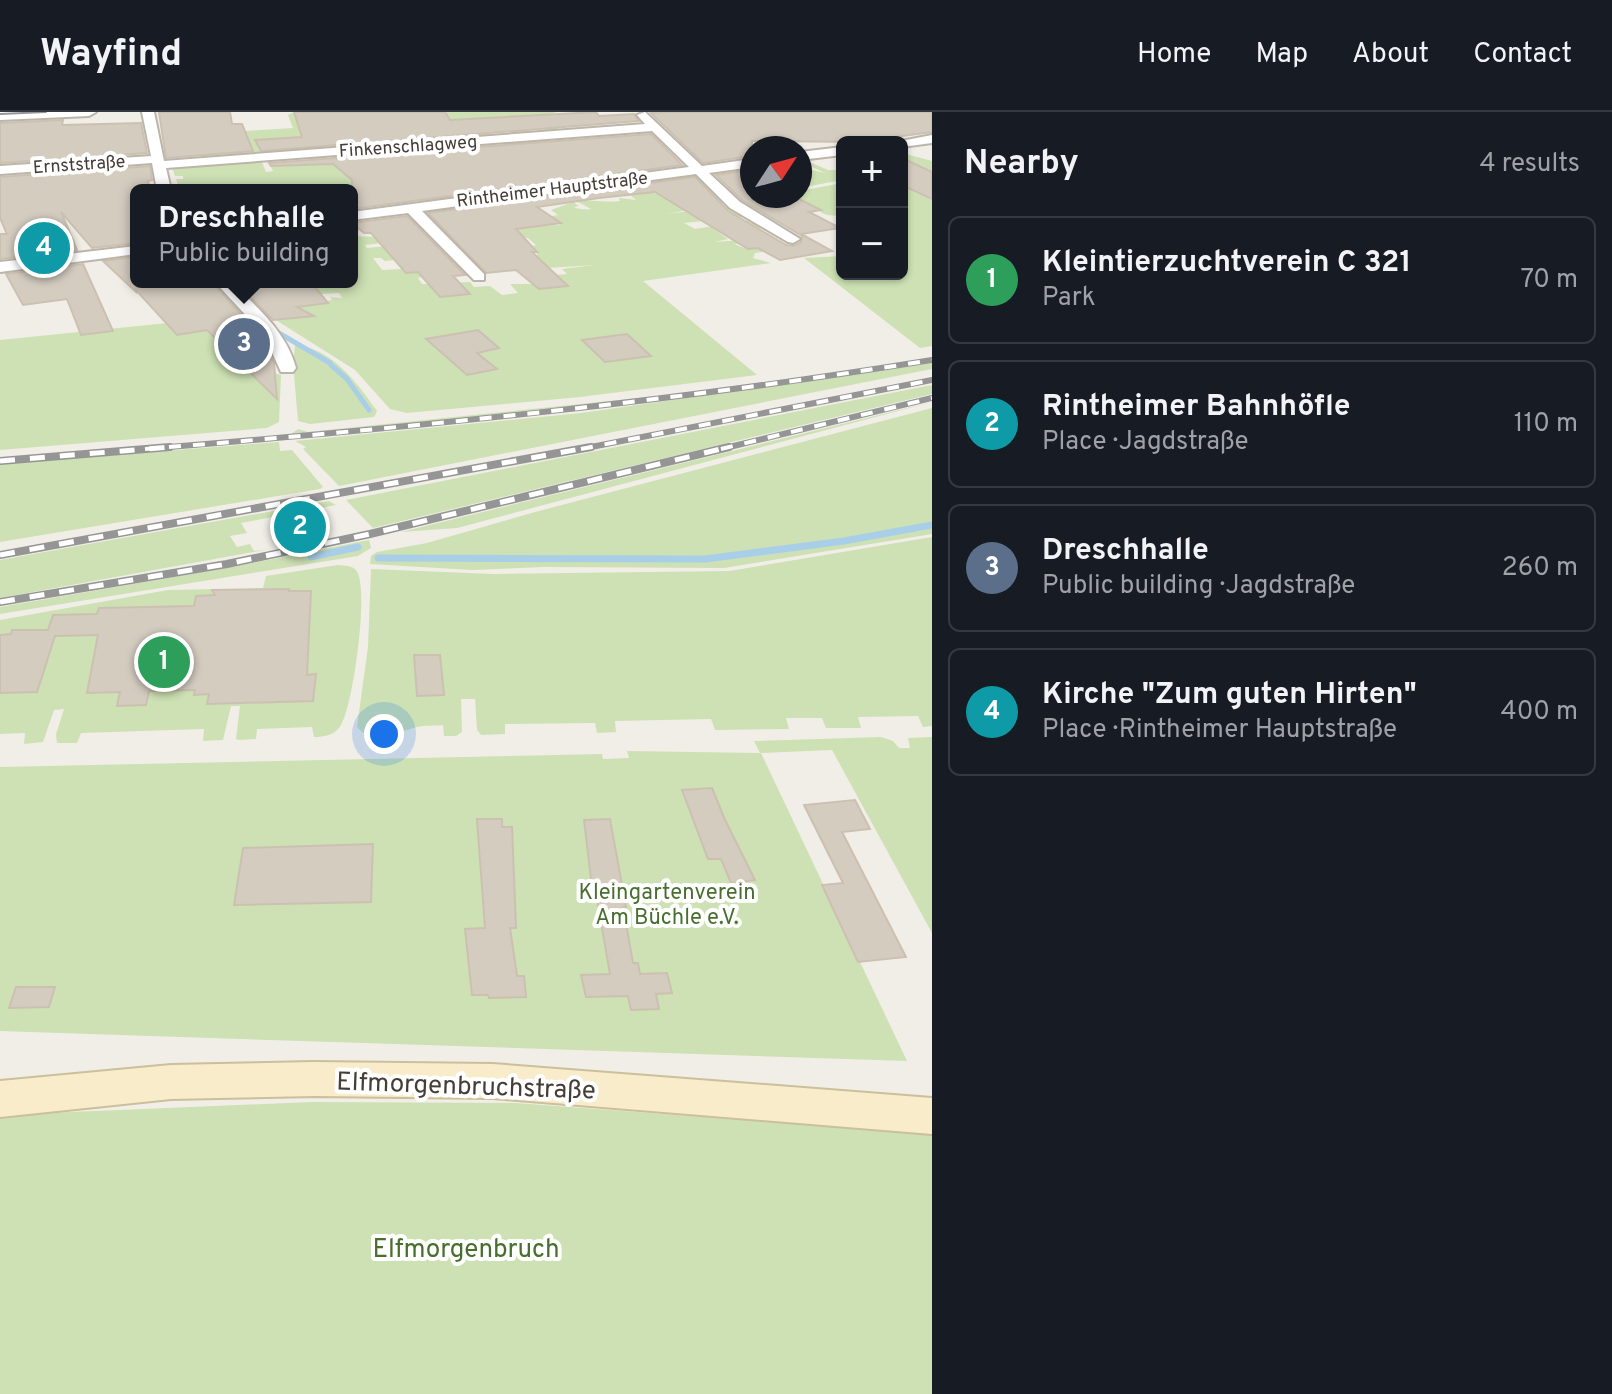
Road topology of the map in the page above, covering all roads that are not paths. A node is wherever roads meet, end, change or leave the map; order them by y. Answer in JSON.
{"nodes":[{"id":1,"x":89,"y":112,"type":"edge"},
{"id":2,"x":148,"y":112,"type":"edge"},
{"id":3,"x":640,"y":112,"type":"edge"},
{"id":4,"x":0,"y":116,"type":"edge"},
{"id":5,"x":655,"y":127,"type":"junction"},
{"id":6,"x":932,"y":139,"type":"edge"},
{"id":7,"x":908,"y":142,"type":"edge"},
{"id":8,"x":836,"y":152,"type":"edge"},
{"id":9,"x":812,"y":155,"type":"edge"},
{"id":10,"x":159,"y":162,"type":"junction"},
{"id":11,"x":740,"y":165,"type":"edge"},
{"id":12,"x":0,"y":170,"type":"edge"},
{"id":13,"x":699,"y":170,"type":"junction"},
{"id":14,"x":163,"y":184,"type":"edge"},
{"id":15,"x":411,"y":208,"type":"junction"},
{"id":16,"x":358,"y":215,"type":"edge"},
{"id":17,"x":793,"y":239,"type":"dead end"},
{"id":18,"x":130,"y":251,"type":"edge"},
{"id":19,"x":0,"y":267,"type":"edge"},
{"id":20,"x":479,"y":277,"type":"dead end"},
{"id":21,"x":229,"y":288,"type":"edge"},
{"id":22,"x":287,"y":368,"type":"dead end"},
{"id":23,"x":0,"y":1099,"type":"edge"},
{"id":24,"x":932,"y":1116,"type":"edge"}],
"edges":[{"from":1,"to":4,"type":"street"},
{"from":2,"to":10,"type":"street"},
{"from":3,"to":5,"type":"street"},
{"from":5,"to":10,"type":"street","name":"Finkenschlagweg"},
{"from":5,"to":13,"type":"street"},
{"from":6,"to":7,"type":"street"},
{"from":8,"to":9,"type":"street"},
{"from":10,"to":12,"type":"street","name":"Ernststraße"},
{"from":10,"to":14,"type":"street"},
{"from":11,"to":13,"type":"street","name":"Rintheimer Hauptstraße"},
{"from":13,"to":15,"type":"street","name":"Rintheimer Hauptstraße"},
{"from":13,"to":17,"type":"street"},
{"from":15,"to":16,"type":"street","name":"Rintheimer Hauptstraße"},
{"from":15,"to":20,"type":"street"},
{"from":18,"to":19,"type":"street"},
{"from":21,"to":22,"type":"street"},
{"from":23,"to":24,"type":"main road","name":"Elfmorgenbruchstraße"}]}
